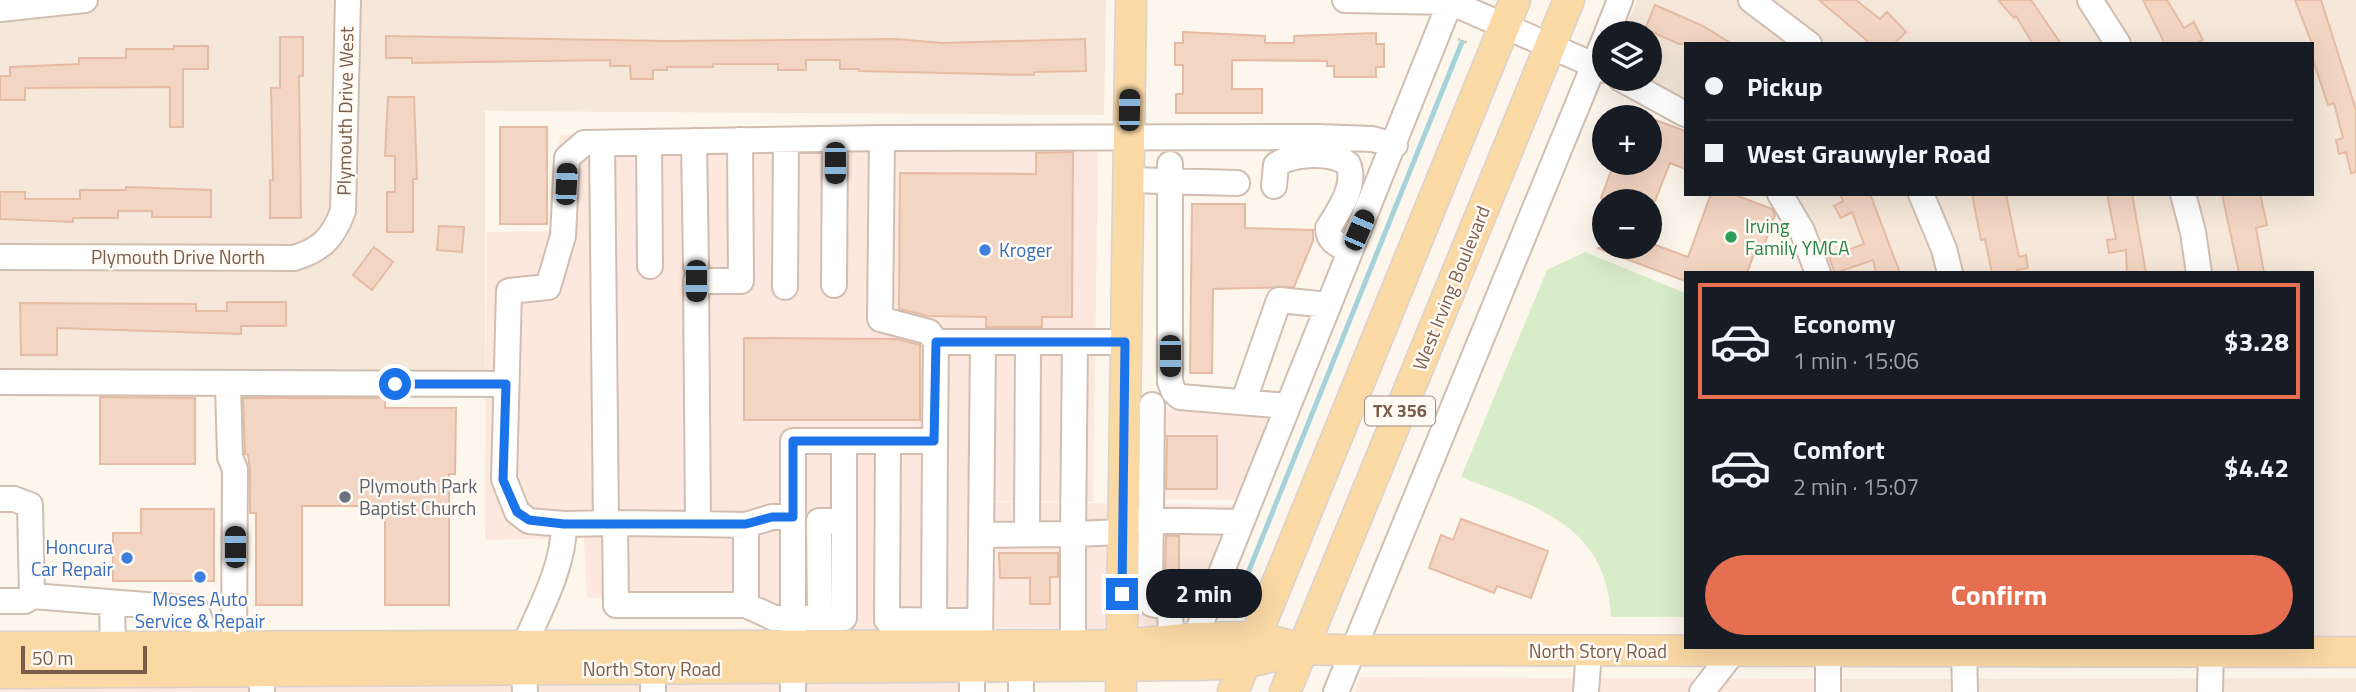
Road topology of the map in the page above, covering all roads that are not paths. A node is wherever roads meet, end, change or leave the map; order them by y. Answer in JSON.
{"nodes":[{"id":1,"x":85,"y":0,"type":"edge"},
{"id":2,"x":348,"y":0,"type":"edge"},
{"id":3,"x":1131,"y":0,"type":"edge"},
{"id":4,"x":1345,"y":0,"type":"edge"},
{"id":5,"x":1569,"y":0,"type":"edge"},
{"id":6,"x":1620,"y":0,"type":"edge"},
{"id":7,"x":1751,"y":0,"type":"edge"},
{"id":8,"x":2090,"y":0,"type":"edge"},
{"id":9,"x":1450,"y":1,"type":"edge"},
{"id":10,"x":0,"y":9,"type":"edge"},
{"id":11,"x":1510,"y":13,"type":"edge"},
{"id":12,"x":1612,"y":21,"type":"edge"},
{"id":13,"x":1806,"y":42,"type":"edge"},
{"id":14,"x":2117,"y":42,"type":"edge"},
{"id":15,"x":1551,"y":46,"type":"junction"},
{"id":16,"x":1592,"y":64,"type":"edge"},
{"id":17,"x":1592,"y":87,"type":"edge"},
{"id":18,"x":1643,"y":91,"type":"edge"},
{"id":19,"x":1684,"y":113,"type":"edge"},
{"id":20,"x":1129,"y":137,"type":"junction"},
{"id":21,"x":882,"y":138,"type":"junction"},
{"id":22,"x":786,"y":139,"type":"junction"},
{"id":23,"x":835,"y":139,"type":"junction"},
{"id":24,"x":740,"y":140,"type":"junction"},
{"id":25,"x":694,"y":141,"type":"junction"},
{"id":26,"x":649,"y":142,"type":"junction"},
{"id":27,"x":603,"y":143,"type":"junction"},
{"id":28,"x":1395,"y":145,"type":"junction"},
{"id":29,"x":1170,"y":172,"type":"junction"},
{"id":30,"x":1128,"y":180,"type":"junction"},
{"id":31,"x":1237,"y":183,"type":"dead end"},
{"id":32,"x":1274,"y":186,"type":"dead end"},
{"id":33,"x":1781,"y":196,"type":"edge"},
{"id":34,"x":1922,"y":196,"type":"edge"},
{"id":35,"x":2184,"y":196,"type":"edge"},
{"id":36,"x":339,"y":222,"type":"joint"},
{"id":37,"x":1350,"y":251,"type":"junction"},
{"id":38,"x":0,"y":257,"type":"edge"},
{"id":39,"x":650,"y":267,"type":"dead end"},
{"id":40,"x":696,"y":267,"type":"dead end"},
{"id":41,"x":1817,"y":271,"type":"edge"},
{"id":42,"x":1950,"y":271,"type":"edge"},
{"id":43,"x":2199,"y":271,"type":"edge"},
{"id":44,"x":834,"y":285,"type":"dead end"},
{"id":45,"x":785,"y":287,"type":"dead end"},
{"id":46,"x":1328,"y":305,"type":"junction"},
{"id":47,"x":936,"y":342,"type":"junction"},
{"id":48,"x":983,"y":342,"type":"junction"},
{"id":49,"x":1028,"y":342,"type":"junction"},
{"id":50,"x":1075,"y":342,"type":"junction"},
{"id":51,"x":1125,"y":342,"type":"junction"},
{"id":52,"x":0,"y":382,"type":"edge"},
{"id":53,"x":228,"y":384,"type":"junction"},
{"id":54,"x":506,"y":384,"type":"junction"},
{"id":55,"x":1174,"y":392,"type":"junction"},
{"id":56,"x":1244,"y":400,"type":"junction"},
{"id":57,"x":1138,"y":405,"type":"junction"},
{"id":58,"x":1288,"y":406,"type":"junction"},
{"id":59,"x":888,"y":440,"type":"junction"},
{"id":60,"x":844,"y":441,"type":"junction"},
{"id":61,"x":934,"y":441,"type":"junction"},
{"id":62,"x":0,"y":499,"type":"edge"},
{"id":63,"x":793,"y":517,"type":"junction"},
{"id":64,"x":1241,"y":522,"type":"junction"},
{"id":65,"x":611,"y":523,"type":"junction"},
{"id":66,"x":564,"y":524,"type":"junction"},
{"id":67,"x":698,"y":524,"type":"junction"},
{"id":68,"x":746,"y":524,"type":"junction"},
{"id":69,"x":1132,"y":524,"type":"junction"},
{"id":70,"x":1027,"y":534,"type":"junction"},
{"id":71,"x":1073,"y":534,"type":"junction"},
{"id":72,"x":981,"y":535,"type":"junction"},
{"id":73,"x":32,"y":596,"type":"junction"},
{"id":74,"x":0,"y":601,"type":"edge"},
{"id":75,"x":112,"y":604,"type":"junction"},
{"id":76,"x":746,"y":605,"type":"junction"},
{"id":77,"x":934,"y":621,"type":"junction"},
{"id":78,"x":1183,"y":639,"type":"junction"},
{"id":79,"x":1073,"y":645,"type":"junction"},
{"id":80,"x":113,"y":646,"type":"junction"},
{"id":81,"x":0,"y":647,"type":"edge"},
{"id":82,"x":1303,"y":649,"type":"junction"},
{"id":83,"x":1250,"y":650,"type":"junction"},
{"id":84,"x":1354,"y":650,"type":"junction"},
{"id":85,"x":1836,"y":650,"type":"edge"},
{"id":86,"x":1964,"y":650,"type":"edge"},
{"id":87,"x":2211,"y":650,"type":"edge"},
{"id":88,"x":1589,"y":651,"type":"junction"},
{"id":89,"x":1734,"y":652,"type":"junction"},
{"id":90,"x":2356,"y":652,"type":"edge"},
{"id":91,"x":793,"y":656,"type":"edge"},
{"id":92,"x":976,"y":656,"type":"edge"},
{"id":93,"x":238,"y":662,"type":"edge"},
{"id":94,"x":1121,"y":667,"type":"edge"},
{"id":95,"x":524,"y":669,"type":"edge"},
{"id":96,"x":0,"y":673,"type":"edge"},
{"id":97,"x":1021,"y":679,"type":"edge"},
{"id":98,"x":653,"y":681,"type":"edge"},
{"id":99,"x":1233,"y":692,"type":"edge"},
{"id":100,"x":1285,"y":692,"type":"edge"},
{"id":101,"x":1336,"y":692,"type":"edge"},
{"id":102,"x":1586,"y":692,"type":"edge"},
{"id":103,"x":1702,"y":692,"type":"edge"},
{"id":104,"x":1828,"y":692,"type":"edge"},
{"id":105,"x":1965,"y":692,"type":"edge"},
{"id":106,"x":2210,"y":692,"type":"edge"}],
"edges":[{"from":1,"to":10,"type":"street"},
{"from":2,"to":36,"type":"street","name":"Plymouth Drive West"},
{"from":3,"to":20,"type":"main road"},
{"from":4,"to":9,"type":"street"},
{"from":5,"to":15,"type":"main road","name":"West Irving Boulevard","number":"TX 356"},
{"from":6,"to":12,"type":"street"},
{"from":7,"to":13,"type":"street"},
{"from":8,"to":14,"type":"street"},
{"from":9,"to":11,"type":"street"},
{"from":9,"to":28,"type":"street"},
{"from":11,"to":15,"type":"street"},
{"from":11,"to":83,"type":"main road","number":"TX 356"},
{"from":15,"to":16,"type":"street"},
{"from":15,"to":82,"type":"main road","name":"West Irving Boulevard","number":"TX 356"},
{"from":17,"to":84,"type":"street"},
{"from":18,"to":19,"type":"street"},
{"from":20,"to":21,"type":"street"},
{"from":20,"to":28,"type":"street"},
{"from":20,"to":30,"type":"main road"},
{"from":21,"to":23,"type":"street"},
{"from":21,"to":47,"type":"street"},
{"from":22,"to":23,"type":"street"},
{"from":22,"to":24,"type":"street"},
{"from":22,"to":45,"type":"street"},
{"from":23,"to":44,"type":"street"},
{"from":24,"to":25,"type":"street"},
{"from":24,"to":67,"type":"street"},
{"from":25,"to":26,"type":"street"},
{"from":25,"to":40,"type":"street"},
{"from":26,"to":27,"type":"street"},
{"from":26,"to":39,"type":"street"},
{"from":27,"to":54,"type":"street"},
{"from":27,"to":65,"type":"street"},
{"from":28,"to":37,"type":"street"},
{"from":29,"to":30,"type":"street"},
{"from":29,"to":31,"type":"street"},
{"from":29,"to":55,"type":"street"},
{"from":30,"to":51,"type":"main road"},
{"from":32,"to":37,"type":"street"},
{"from":33,"to":41,"type":"street"},
{"from":34,"to":42,"type":"street"},
{"from":35,"to":43,"type":"street"},
{"from":36,"to":38,"type":"street","name":"Plymouth Drive North"},
{"from":37,"to":46,"type":"street"},
{"from":46,"to":56,"type":"street"},
{"from":46,"to":58,"type":"street"},
{"from":47,"to":48,"type":"street"},
{"from":47,"to":61,"type":"street"},
{"from":48,"to":49,"type":"street"},
{"from":48,"to":72,"type":"street"},
{"from":49,"to":50,"type":"street"},
{"from":49,"to":70,"type":"street"},
{"from":50,"to":51,"type":"street"},
{"from":50,"to":71,"type":"street"},
{"from":51,"to":57,"type":"main road"},
{"from":52,"to":53,"type":"street"},
{"from":53,"to":54,"type":"street"},
{"from":53,"to":93,"type":"street"},
{"from":54,"to":66,"type":"street"},
{"from":55,"to":56,"type":"street"},
{"from":55,"to":57,"type":"street"},
{"from":56,"to":58,"type":"street"},
{"from":57,"to":69,"type":"main road"},
{"from":58,"to":64,"type":"street"},
{"from":59,"to":60,"type":"street"},
{"from":59,"to":61,"type":"street"},
{"from":59,"to":77,"type":"street"},
{"from":60,"to":63,"type":"street"},
{"from":60,"to":91,"type":"street"},
{"from":61,"to":77,"type":"street"},
{"from":62,"to":73,"type":"street"},
{"from":63,"to":68,"type":"street"},
{"from":63,"to":91,"type":"street"},
{"from":64,"to":69,"type":"street"},
{"from":64,"to":78,"type":"street"},
{"from":65,"to":66,"type":"street"},
{"from":65,"to":67,"type":"street"},
{"from":65,"to":76,"type":"street"},
{"from":66,"to":95,"type":"street"},
{"from":67,"to":68,"type":"street"},
{"from":68,"to":76,"type":"street"},
{"from":69,"to":71,"type":"street"},
{"from":69,"to":78,"type":"street"},
{"from":69,"to":94,"type":"main road"},
{"from":70,"to":71,"type":"street"},
{"from":70,"to":72,"type":"street"},
{"from":71,"to":79,"type":"street"},
{"from":72,"to":92,"type":"street"},
{"from":73,"to":74,"type":"street"},
{"from":73,"to":75,"type":"street"},
{"from":75,"to":80,"type":"street"},
{"from":75,"to":93,"type":"street"},
{"from":76,"to":91,"type":"street"},
{"from":77,"to":92,"type":"street"},
{"from":78,"to":83,"type":"main road","name":"North Story Road"},
{"from":78,"to":94,"type":"main road","name":"North Story Road"},
{"from":79,"to":92,"type":"main road","name":"North Story Road"},
{"from":79,"to":94,"type":"main road","name":"North Story Road"},
{"from":80,"to":81,"type":"main road","name":"North Story Road"},
{"from":80,"to":93,"type":"main road","name":"North Story Road"},
{"from":82,"to":83,"type":"main road","name":"North Story Road"},
{"from":82,"to":84,"type":"main road","name":"North Story Road"},
{"from":82,"to":100,"type":"main road","name":"West Irving Boulevard","number":"TX 356"},
{"from":83,"to":94,"type":"main road","name":"North Story Road"},
{"from":83,"to":99,"type":"main road","number":"TX 356"},
{"from":84,"to":88,"type":"main road","name":"North Story Road"},
{"from":84,"to":101,"type":"street"},
{"from":85,"to":86,"type":"main road","name":"North Story Road"},
{"from":85,"to":89,"type":"main road","name":"North Story Road"},
{"from":85,"to":104,"type":"street"},
{"from":86,"to":87,"type":"main road","name":"North Story Road"},
{"from":86,"to":105,"type":"street"},
{"from":87,"to":90,"type":"main road","name":"North Story Road"},
{"from":87,"to":106,"type":"street"},
{"from":88,"to":89,"type":"main road","name":"North Story Road"},
{"from":88,"to":102,"type":"street"},
{"from":89,"to":103,"type":"street"},
{"from":91,"to":92,"type":"main road","name":"North Story Road"},
{"from":91,"to":95,"type":"main road","name":"North Story Road"},
{"from":91,"to":98,"type":"main road","name":"North Story Road"},
{"from":92,"to":97,"type":"main road","name":"North Story Road"},
{"from":93,"to":95,"type":"main road","name":"North Story Road"},
{"from":93,"to":96,"type":"main road","name":"North Story Road"},
{"from":94,"to":97,"type":"main road","name":"North Story Road"},
{"from":95,"to":98,"type":"main road","name":"North Story Road"}]}
